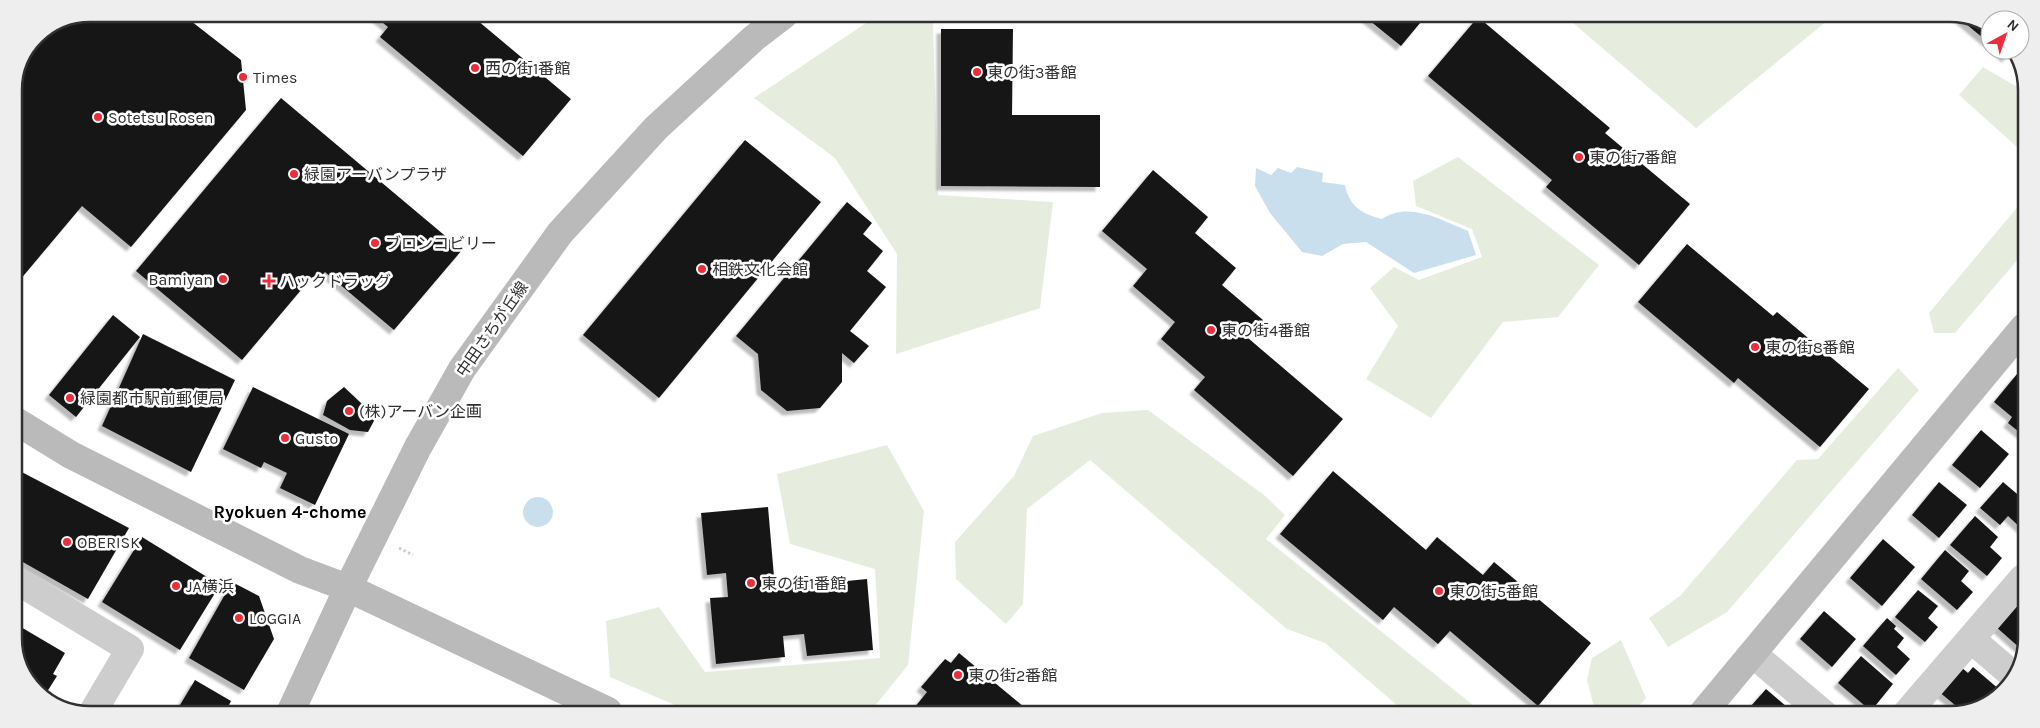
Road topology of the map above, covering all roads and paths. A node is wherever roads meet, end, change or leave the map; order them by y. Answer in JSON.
{"nodes":[{"id":1,"x":774,"y":23,"type":"edge"},
{"id":2,"x":2017,"y":336,"type":"edge"},
{"id":3,"x":23,"y":426,"type":"edge"},
{"id":4,"x":23,"y":584,"type":"edge"},
{"id":5,"x":2018,"y":584,"type":"edge"},
{"id":6,"x":348,"y":588,"type":"junction"},
{"id":7,"x":1971,"y":639,"type":"junction"},
{"id":8,"x":1752,"y":654,"type":"junction"},
{"id":9,"x":2008,"y":671,"type":"edge"},
{"id":10,"x":96,"y":706,"type":"edge"},
{"id":11,"x":293,"y":706,"type":"edge"},
{"id":12,"x":597,"y":706,"type":"edge"},
{"id":13,"x":1709,"y":706,"type":"edge"},
{"id":14,"x":1814,"y":706,"type":"edge"},
{"id":15,"x":1913,"y":706,"type":"edge"}],
"edges":[{"from":1,"to":6,"type":"street","name":"中田さちが丘線"},
{"from":2,"to":8,"type":"street"},
{"from":3,"to":6,"type":"street"},
{"from":4,"to":10,"type":"street"},
{"from":5,"to":7,"type":"street"},
{"from":6,"to":11,"type":"street","name":"中田さちが丘線"},
{"from":6,"to":12,"type":"street"},
{"from":7,"to":9,"type":"street"},
{"from":7,"to":15,"type":"street"},
{"from":8,"to":13,"type":"street"},
{"from":8,"to":14,"type":"street"}]}
